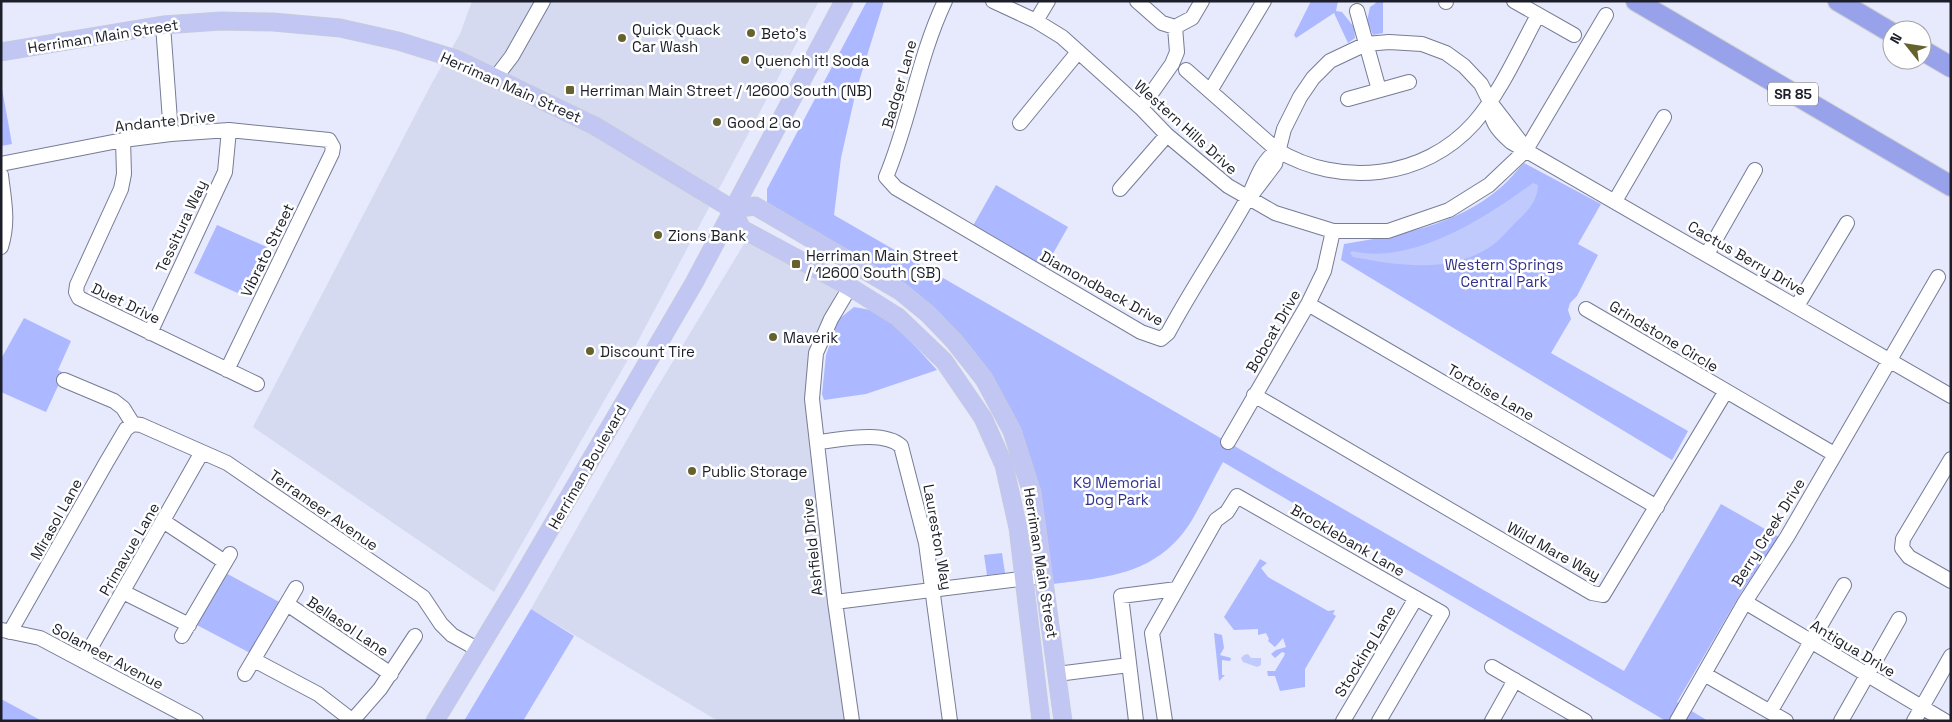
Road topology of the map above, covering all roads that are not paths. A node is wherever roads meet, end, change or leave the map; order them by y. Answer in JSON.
{"nodes":[{"id":1,"x":543,"y":1,"type":"edge"},
{"id":2,"x":844,"y":1,"type":"edge"},
{"id":3,"x":945,"y":1,"type":"edge"},
{"id":4,"x":993,"y":1,"type":"edge"},
{"id":5,"x":1048,"y":1,"type":"edge"},
{"id":6,"x":1137,"y":1,"type":"edge"},
{"id":7,"x":1202,"y":1,"type":"edge"},
{"id":8,"x":1264,"y":1,"type":"edge"},
{"id":9,"x":1514,"y":1,"type":"edge"},
{"id":10,"x":1636,"y":1,"type":"edge"},
{"id":11,"x":1838,"y":1,"type":"edge"},
{"id":12,"x":1357,"y":11,"type":"dead end"},
{"id":13,"x":1538,"y":15,"type":"junction"},
{"id":14,"x":1606,"y":15,"type":"dead end"},
{"id":15,"x":1036,"y":21,"type":"junction"},
{"id":16,"x":163,"y":25,"type":"junction"},
{"id":17,"x":1175,"y":27,"type":"junction"},
{"id":18,"x":1882,"y":27,"type":"edge"},
{"id":19,"x":1574,"y":36,"type":"dead end"},
{"id":20,"x":1366,"y":44,"type":"junction"},
{"id":21,"x":1,"y":52,"type":"edge"},
{"id":22,"x":1078,"y":52,"type":"junction"},
{"id":23,"x":1932,"y":56,"type":"edge"},
{"id":24,"x":1951,"y":67,"type":"edge"},
{"id":25,"x":1186,"y":70,"type":"dead end"},
{"id":26,"x":496,"y":77,"type":"junction"},
{"id":27,"x":1409,"y":82,"type":"dead end"},
{"id":28,"x":1379,"y":90,"type":"junction"},
{"id":29,"x":1210,"y":92,"type":"junction"},
{"id":30,"x":1348,"y":99,"type":"dead end"},
{"id":31,"x":1490,"y":102,"type":"junction"},
{"id":32,"x":1141,"y":108,"type":"junction"},
{"id":33,"x":1664,"y":117,"type":"dead end"},
{"id":34,"x":1020,"y":123,"type":"dead end"},
{"id":35,"x":229,"y":130,"type":"junction"},
{"id":36,"x":171,"y":134,"type":"junction"},
{"id":37,"x":1167,"y":136,"type":"junction"},
{"id":38,"x":123,"y":140,"type":"junction"},
{"id":39,"x":332,"y":143,"type":"joint"},
{"id":40,"x":1277,"y":150,"type":"junction"},
{"id":41,"x":1526,"y":150,"type":"junction"},
{"id":42,"x":1,"y":164,"type":"edge"},
{"id":43,"x":1755,"y":170,"type":"dead end"},
{"id":44,"x":1,"y":175,"type":"edge"},
{"id":45,"x":886,"y":177,"type":"joint"},
{"id":46,"x":1951,"y":186,"type":"edge"},
{"id":47,"x":1120,"y":189,"type":"dead end"},
{"id":48,"x":1247,"y":199,"type":"junction"},
{"id":49,"x":1615,"y":201,"type":"junction"},
{"id":50,"x":732,"y":209,"type":"junction"},
{"id":51,"x":1847,"y":223,"type":"dead end"},
{"id":52,"x":1333,"y":231,"type":"junction"},
{"id":53,"x":1,"y":247,"type":"edge"},
{"id":54,"x":1707,"y":254,"type":"junction"},
{"id":55,"x":1938,"y":277,"type":"dead end"},
{"id":56,"x":850,"y":287,"type":"junction"},
{"id":57,"x":1308,"y":304,"type":"junction"},
{"id":58,"x":1797,"y":306,"type":"junction"},
{"id":59,"x":1586,"y":309,"type":"dead end"},
{"id":60,"x":150,"y":333,"type":"junction"},
{"id":61,"x":1888,"y":360,"type":"junction"},
{"id":62,"x":227,"y":370,"type":"junction"},
{"id":63,"x":64,"y":380,"type":"dead end"},
{"id":64,"x":257,"y":384,"type":"dead end"},
{"id":65,"x":1726,"y":391,"type":"junction"},
{"id":66,"x":1254,"y":395,"type":"junction"},
{"id":67,"x":1951,"y":396,"type":"edge"},
{"id":68,"x":133,"y":424,"type":"junction"},
{"id":69,"x":817,"y":442,"type":"junction"},
{"id":70,"x":1228,"y":442,"type":"dead end"},
{"id":71,"x":202,"y":452,"type":"junction"},
{"id":72,"x":1834,"y":454,"type":"junction"},
{"id":73,"x":1951,"y":459,"type":"edge"},
{"id":74,"x":1657,"y":507,"type":"junction"},
{"id":75,"x":163,"y":521,"type":"junction"},
{"id":76,"x":1044,"y":576,"type":"junction"},
{"id":77,"x":1023,"y":578,"type":"junction"},
{"id":78,"x":1951,"y":581,"type":"edge"},
{"id":79,"x":1844,"y":585,"type":"dead end"},
{"id":80,"x":296,"y":588,"type":"dead end"},
{"id":81,"x":1177,"y":589,"type":"junction"},
{"id":82,"x":931,"y":590,"type":"junction"},
{"id":83,"x":123,"y":592,"type":"junction"},
{"id":84,"x":1416,"y":598,"type":"junction"},
{"id":85,"x":835,"y":602,"type":"junction"},
{"id":86,"x":1744,"y":602,"type":"junction"},
{"id":87,"x":287,"y":604,"type":"junction"},
{"id":88,"x":1899,"y":619,"type":"dead end"},
{"id":89,"x":6,"y":631,"type":"edge"},
{"id":90,"x":415,"y":636,"type":"dead end"},
{"id":91,"x":1811,"y":642,"type":"junction"},
{"id":92,"x":479,"y":650,"type":"junction"},
{"id":93,"x":1951,"y":656,"type":"edge"},
{"id":94,"x":254,"y":660,"type":"junction"},
{"id":95,"x":83,"y":661,"type":"junction"},
{"id":96,"x":1129,"y":665,"type":"junction"},
{"id":97,"x":1492,"y":667,"type":"dead end"},
{"id":98,"x":245,"y":674,"type":"dead end"},
{"id":99,"x":391,"y":674,"type":"junction"},
{"id":100,"x":1057,"y":674,"type":"junction"},
{"id":101,"x":1704,"y":674,"type":"junction"},
{"id":102,"x":1868,"y":675,"type":"junction"},
{"id":103,"x":1515,"y":680,"type":"junction"},
{"id":104,"x":1922,"y":708,"type":"junction"},
{"id":105,"x":1770,"y":712,"type":"junction"},
{"id":106,"x":196,"y":721,"type":"edge"},
{"id":107,"x":352,"y":721,"type":"edge"},
{"id":108,"x":435,"y":721,"type":"edge"},
{"id":109,"x":852,"y":721,"type":"edge"},
{"id":110,"x":950,"y":721,"type":"edge"},
{"id":111,"x":1041,"y":721,"type":"edge"},
{"id":112,"x":1063,"y":721,"type":"edge"},
{"id":113,"x":1136,"y":721,"type":"edge"},
{"id":114,"x":1165,"y":721,"type":"edge"},
{"id":115,"x":1343,"y":721,"type":"edge"},
{"id":116,"x":1379,"y":721,"type":"edge"},
{"id":117,"x":1492,"y":721,"type":"edge"},
{"id":118,"x":1585,"y":721,"type":"edge"},
{"id":119,"x":1677,"y":721,"type":"edge"},
{"id":120,"x":1786,"y":721,"type":"edge"},
{"id":121,"x":1841,"y":721,"type":"edge"},
{"id":122,"x":1914,"y":721,"type":"edge"},
{"id":123,"x":1945,"y":721,"type":"edge"}],
"edges":[{"from":1,"to":26,"type":"street"},
{"from":2,"to":50,"type":"main road","name":"Herriman Boulevard"},
{"from":3,"to":45,"type":"street","name":"Badger Lane"},
{"from":4,"to":15,"type":"street","name":"Western Hills Drive"},
{"from":5,"to":15,"type":"street"},
{"from":6,"to":17,"type":"street"},
{"from":7,"to":17,"type":"street"},
{"from":8,"to":29,"type":"street"},
{"from":9,"to":13,"type":"street"},
{"from":10,"to":46,"type":"highway","number":"SR 85"},
{"from":11,"to":18,"type":"highway"},
{"from":12,"to":20,"type":"street"},
{"from":13,"to":19,"type":"street"},
{"from":13,"to":31,"type":"street"},
{"from":14,"to":41,"type":"street","name":"Western Hills Drive"},
{"from":15,"to":22,"type":"street","name":"Western Hills Drive"},
{"from":16,"to":21,"type":"main road","name":"Herriman Main Street"},
{"from":16,"to":26,"type":"main road","name":"Herriman Main Street"},
{"from":16,"to":36,"type":"street"},
{"from":17,"to":32,"type":"street"},
{"from":20,"to":28,"type":"street"},
{"from":20,"to":31,"type":"street"},
{"from":20,"to":40,"type":"street"},
{"from":22,"to":32,"type":"street","name":"Western Hills Drive"},
{"from":22,"to":34,"type":"street"},
{"from":23,"to":24,"type":"highway"},
{"from":25,"to":29,"type":"street"},
{"from":26,"to":50,"type":"main road","name":"Herriman Main Street"},
{"from":27,"to":28,"type":"street"},
{"from":28,"to":30,"type":"street"},
{"from":29,"to":40,"type":"street"},
{"from":31,"to":40,"type":"street"},
{"from":31,"to":41,"type":"street","name":"Cactus Berry Drive"},
{"from":32,"to":37,"type":"street","name":"Western Hills Drive"},
{"from":33,"to":49,"type":"street"},
{"from":35,"to":36,"type":"street","name":"Andante Drive"},
{"from":35,"to":39,"type":"street","name":"Andante Drive"},
{"from":35,"to":60,"type":"street","name":"Tessitura Way"},
{"from":36,"to":38,"type":"street","name":"Andante Drive"},
{"from":37,"to":47,"type":"street"},
{"from":37,"to":48,"type":"street","name":"Western Hills Drive"},
{"from":38,"to":42,"type":"street","name":"Andante Drive"},
{"from":38,"to":60,"type":"street","name":"Duet Drive"},
{"from":39,"to":62,"type":"street","name":"Vibrato Street"},
{"from":40,"to":48,"type":"street"},
{"from":41,"to":49,"type":"street","name":"Cactus Berry Drive"},
{"from":41,"to":52,"type":"street","name":"Western Hills Drive"},
{"from":43,"to":54,"type":"street"},
{"from":44,"to":53,"type":"street"},
{"from":45,"to":48,"type":"street","name":"Diamondback Drive"},
{"from":48,"to":52,"type":"street","name":"Western Hills Drive"},
{"from":49,"to":54,"type":"street","name":"Cactus Berry Drive"},
{"from":50,"to":56,"type":"main road","name":"Herriman Main Street"},
{"from":50,"to":76,"type":"main road","name":"Herriman Main Street"},
{"from":50,"to":92,"type":"main road","name":"Herriman Boulevard"},
{"from":51,"to":58,"type":"street"},
{"from":52,"to":57,"type":"street","name":"Bobcat Drive"},
{"from":54,"to":58,"type":"street","name":"Cactus Berry Drive"},
{"from":55,"to":61,"type":"street","name":"Berry Creek Drive"},
{"from":56,"to":69,"type":"street","name":"Ashfield Drive"},
{"from":56,"to":77,"type":"main road","name":"Herriman Main Street"},
{"from":57,"to":66,"type":"street","name":"Bobcat Drive"},
{"from":57,"to":74,"type":"street","name":"Tortoise Lane"},
{"from":58,"to":61,"type":"street","name":"Cactus Berry Drive"},
{"from":59,"to":65,"type":"street","name":"Grindstone Circle"},
{"from":60,"to":62,"type":"street","name":"Duet Drive"},
{"from":61,"to":67,"type":"street","name":"Cactus Berry Drive"},
{"from":61,"to":72,"type":"street","name":"Berry Creek Drive"},
{"from":62,"to":64,"type":"street","name":"Duet Drive"},
{"from":63,"to":68,"type":"street"},
{"from":65,"to":72,"type":"street"},
{"from":65,"to":74,"type":"street","name":"Wild Mare Way"},
{"from":66,"to":70,"type":"street","name":"Bobcat Drive"},
{"from":66,"to":74,"type":"street","name":"Wild Mare Way"},
{"from":68,"to":71,"type":"street","name":"Terrameer Avenue"},
{"from":68,"to":89,"type":"street","name":"Mirasol Lane"},
{"from":69,"to":82,"type":"street","name":"Laureston Way"},
{"from":69,"to":85,"type":"street","name":"Ashfield Drive"},
{"from":71,"to":75,"type":"street","name":"Primavue Lane"},
{"from":71,"to":92,"type":"street","name":"Terrameer Avenue"},
{"from":72,"to":86,"type":"street","name":"Berry Creek Drive"},
{"from":73,"to":78,"type":"street"},
{"from":75,"to":83,"type":"street","name":"Primavue Lane"},
{"from":75,"to":83,"type":"street"},
{"from":76,"to":77,"type":"street"},
{"from":76,"to":100,"type":"main road","name":"Herriman Main Street"},
{"from":77,"to":82,"type":"street"},
{"from":77,"to":111,"type":"main road","name":"Herriman Main Street"},
{"from":79,"to":91,"type":"street"},
{"from":80,"to":87,"type":"street"},
{"from":81,"to":84,"type":"street","name":"Brocklebank Lane"},
{"from":81,"to":96,"type":"street"},
{"from":81,"to":114,"type":"street"},
{"from":82,"to":85,"type":"street"},
{"from":82,"to":110,"type":"street","name":"Laureston Way"},
{"from":83,"to":95,"type":"street","name":"Primavue Lane"},
{"from":84,"to":115,"type":"street","name":"Stocking Lane"},
{"from":84,"to":116,"type":"street","name":"Brocklebank Lane"},
{"from":85,"to":109,"type":"street","name":"Ashfield Drive"},
{"from":86,"to":91,"type":"street","name":"Antigua Drive"},
{"from":86,"to":101,"type":"street","name":"Berry Creek Drive"},
{"from":87,"to":94,"type":"street"},
{"from":87,"to":99,"type":"street","name":"Bellasol Lane"},
{"from":88,"to":102,"type":"street"},
{"from":89,"to":95,"type":"street","name":"Solameer Avenue"},
{"from":90,"to":99,"type":"street"},
{"from":91,"to":102,"type":"street","name":"Antigua Drive"},
{"from":91,"to":105,"type":"street"},
{"from":92,"to":108,"type":"main road","name":"Herriman Boulevard"},
{"from":93,"to":104,"type":"street"},
{"from":94,"to":98,"type":"street"},
{"from":94,"to":107,"type":"street"},
{"from":95,"to":106,"type":"street","name":"Solameer Avenue"},
{"from":96,"to":100,"type":"street"},
{"from":96,"to":113,"type":"street"},
{"from":97,"to":103,"type":"street"},
{"from":99,"to":107,"type":"street"},
{"from":100,"to":112,"type":"main road","name":"Herriman Main Street"},
{"from":101,"to":105,"type":"street"},
{"from":101,"to":119,"type":"street","name":"Berry Creek Drive"},
{"from":102,"to":104,"type":"street","name":"Antigua Drive"},
{"from":102,"to":121,"type":"street"},
{"from":103,"to":117,"type":"street"},
{"from":103,"to":118,"type":"street"},
{"from":104,"to":122,"type":"street"},
{"from":104,"to":123,"type":"street","name":"Antigua Drive"},
{"from":105,"to":120,"type":"street"}]}
